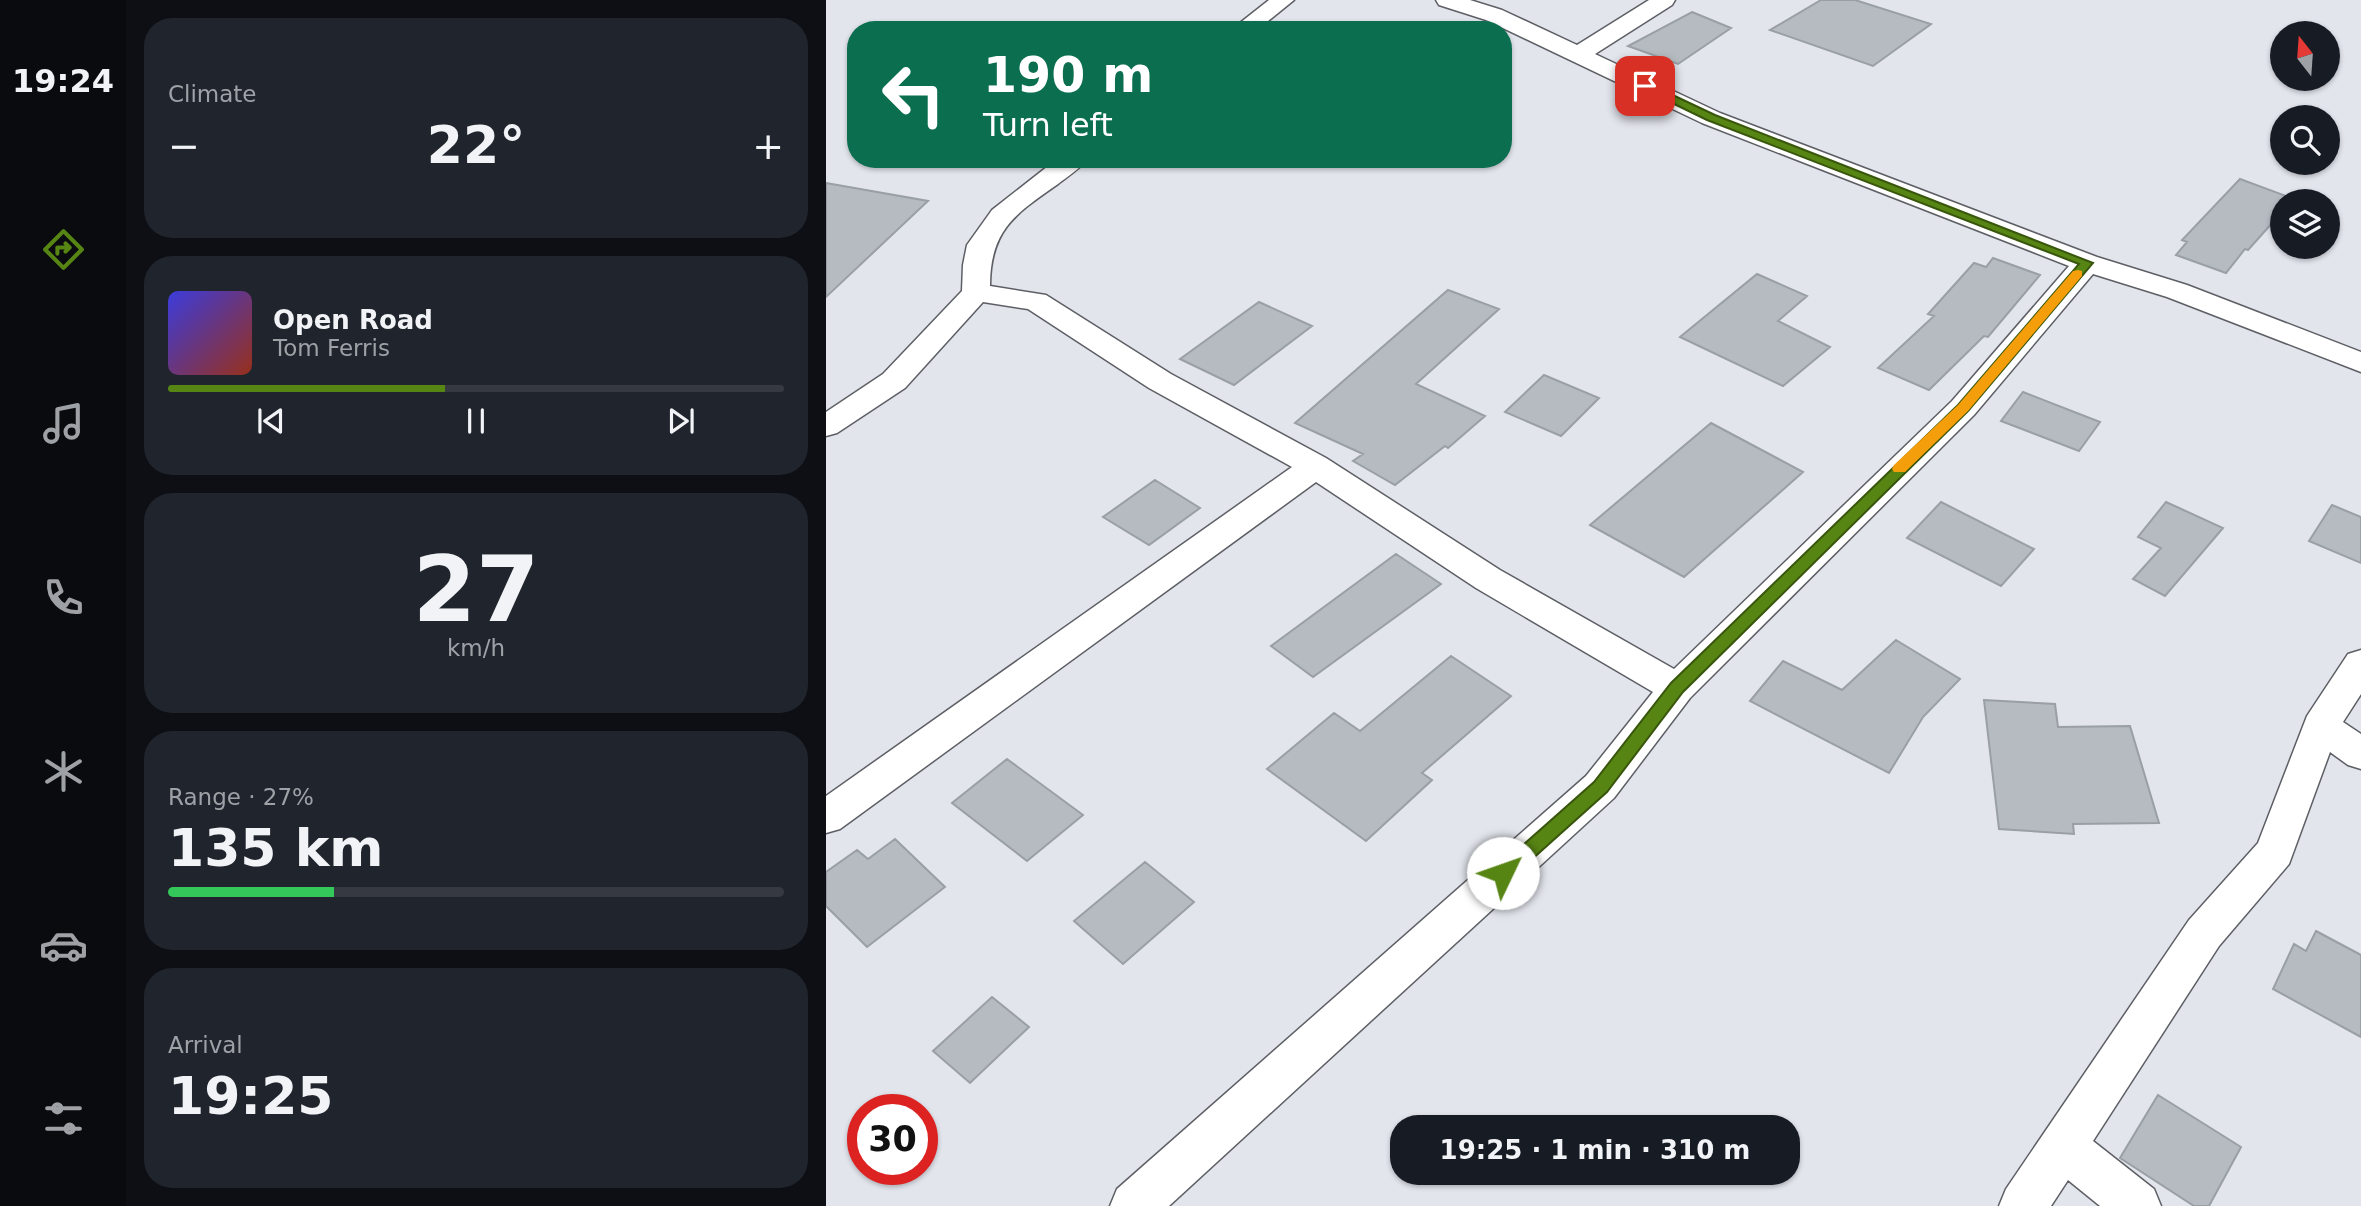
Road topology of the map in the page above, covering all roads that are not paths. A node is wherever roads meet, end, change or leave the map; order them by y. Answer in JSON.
{"nodes":[{"id":1,"x":1283,"y":0,"type":"edge"},
{"id":2,"x":1447,"y":0,"type":"edge"},
{"id":3,"x":1664,"y":0,"type":"edge"},
{"id":4,"x":1254,"y":21,"type":"edge"},
{"id":5,"x":1507,"y":21,"type":"edge"},
{"id":6,"x":1512,"y":23,"type":"edge"},
{"id":7,"x":1579,"y":54,"type":"junction"},
{"id":8,"x":1062,"y":168,"type":"edge"},
{"id":9,"x":2087,"y":263,"type":"junction"},
{"id":10,"x":976,"y":293,"type":"junction"},
{"id":11,"x":2361,"y":363,"type":"edge"},
{"id":12,"x":826,"y":426,"type":"edge"},
{"id":13,"x":1315,"y":466,"type":"junction"},
{"id":14,"x":2361,"y":664,"type":"edge"},
{"id":15,"x":1677,"y":688,"type":"junction"},
{"id":16,"x":2320,"y":726,"type":"junction"},
{"id":17,"x":2361,"y":754,"type":"edge"},
{"id":18,"x":826,"y":817,"type":"edge"},
{"id":19,"x":2062,"y":1146,"type":"junction"},
{"id":20,"x":1134,"y":1206,"type":"edge"},
{"id":21,"x":2022,"y":1206,"type":"edge"},
{"id":22,"x":2137,"y":1206,"type":"edge"}],
"edges":[{"from":1,"to":4,"type":"street"},
{"from":2,"to":5,"type":"street"},
{"from":3,"to":7,"type":"street"},
{"from":6,"to":7,"type":"street"},
{"from":7,"to":9,"type":"street"},
{"from":8,"to":10,"type":"street"},
{"from":9,"to":11,"type":"street"},
{"from":9,"to":15,"type":"street"},
{"from":10,"to":12,"type":"street"},
{"from":10,"to":13,"type":"street"},
{"from":13,"to":15,"type":"street"},
{"from":13,"to":18,"type":"street"},
{"from":14,"to":16,"type":"street"},
{"from":15,"to":20,"type":"street"},
{"from":16,"to":17,"type":"street"},
{"from":16,"to":19,"type":"street"},
{"from":19,"to":21,"type":"street"},
{"from":19,"to":22,"type":"street"}]}
